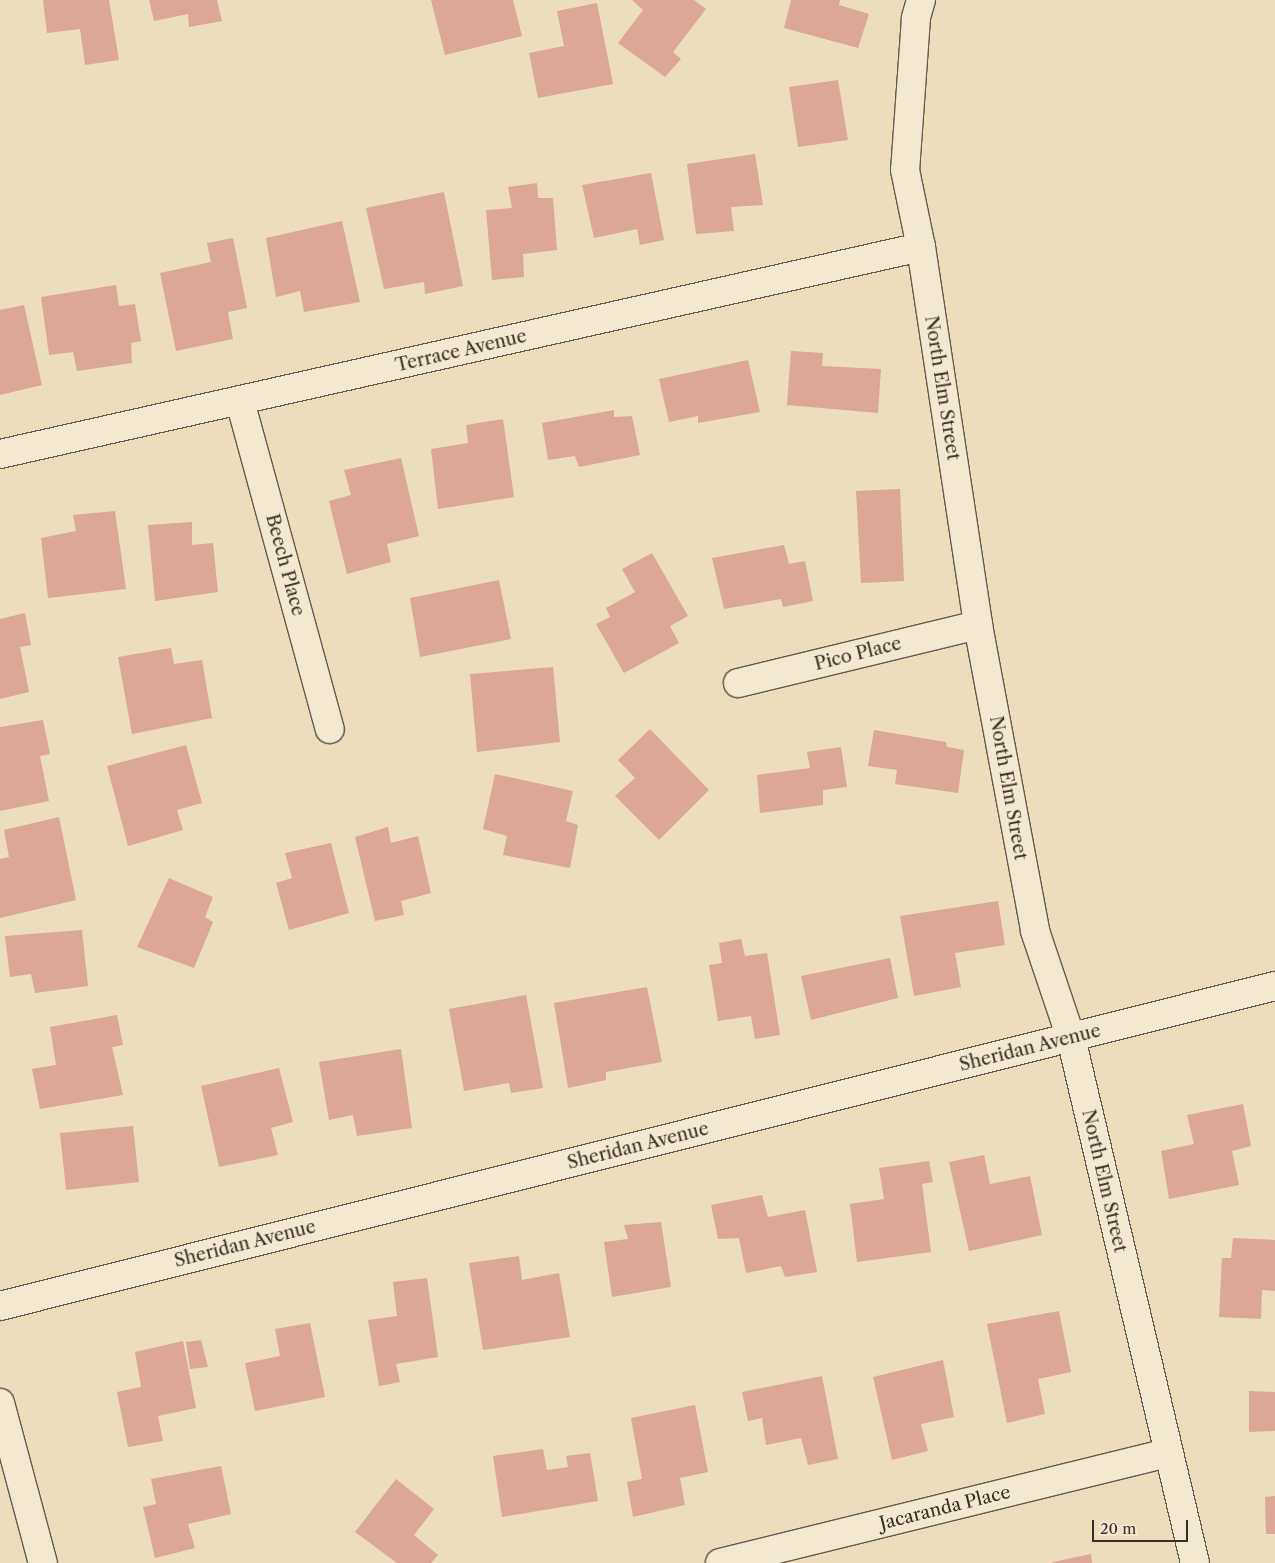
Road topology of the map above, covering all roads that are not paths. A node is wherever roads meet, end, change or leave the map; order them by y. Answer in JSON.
{"nodes":[{"id":1,"x":921,"y":0,"type":"edge"},
{"id":2,"x":921,"y":247,"type":"junction"},
{"id":3,"x":240,"y":401,"type":"junction"},
{"id":4,"x":0,"y":454,"type":"edge"},
{"id":5,"x":978,"y":624,"type":"junction"},
{"id":6,"x":738,"y":683,"type":"dead end"},
{"id":7,"x":330,"y":729,"type":"dead end"},
{"id":8,"x":1275,"y":986,"type":"edge"},
{"id":9,"x":1071,"y":1038,"type":"junction"},
{"id":10,"x":0,"y":1306,"type":"edge"},
{"id":11,"x":0,"y":1403,"type":"edge"},
{"id":12,"x":1169,"y":1453,"type":"junction"},
{"id":13,"x":43,"y":1563,"type":"edge"},
{"id":14,"x":720,"y":1563,"type":"edge"},
{"id":15,"x":1195,"y":1563,"type":"edge"}],
"edges":[{"from":1,"to":2,"type":"street","name":"North Elm Street"},
{"from":2,"to":3,"type":"street","name":"Terrace Avenue"},
{"from":2,"to":5,"type":"street","name":"North Elm Street"},
{"from":3,"to":4,"type":"street","name":"Terrace Avenue"},
{"from":3,"to":7,"type":"street","name":"Beech Place"},
{"from":5,"to":6,"type":"street","name":"Pico Place"},
{"from":5,"to":9,"type":"street","name":"North Elm Street"},
{"from":8,"to":9,"type":"street","name":"Sheridan Avenue"},
{"from":9,"to":10,"type":"street","name":"Sheridan Avenue"},
{"from":9,"to":12,"type":"street","name":"North Elm Street"},
{"from":11,"to":13,"type":"street"},
{"from":12,"to":14,"type":"street","name":"Jacaranda Place"},
{"from":12,"to":15,"type":"street","name":"North Elm Street"}]}
